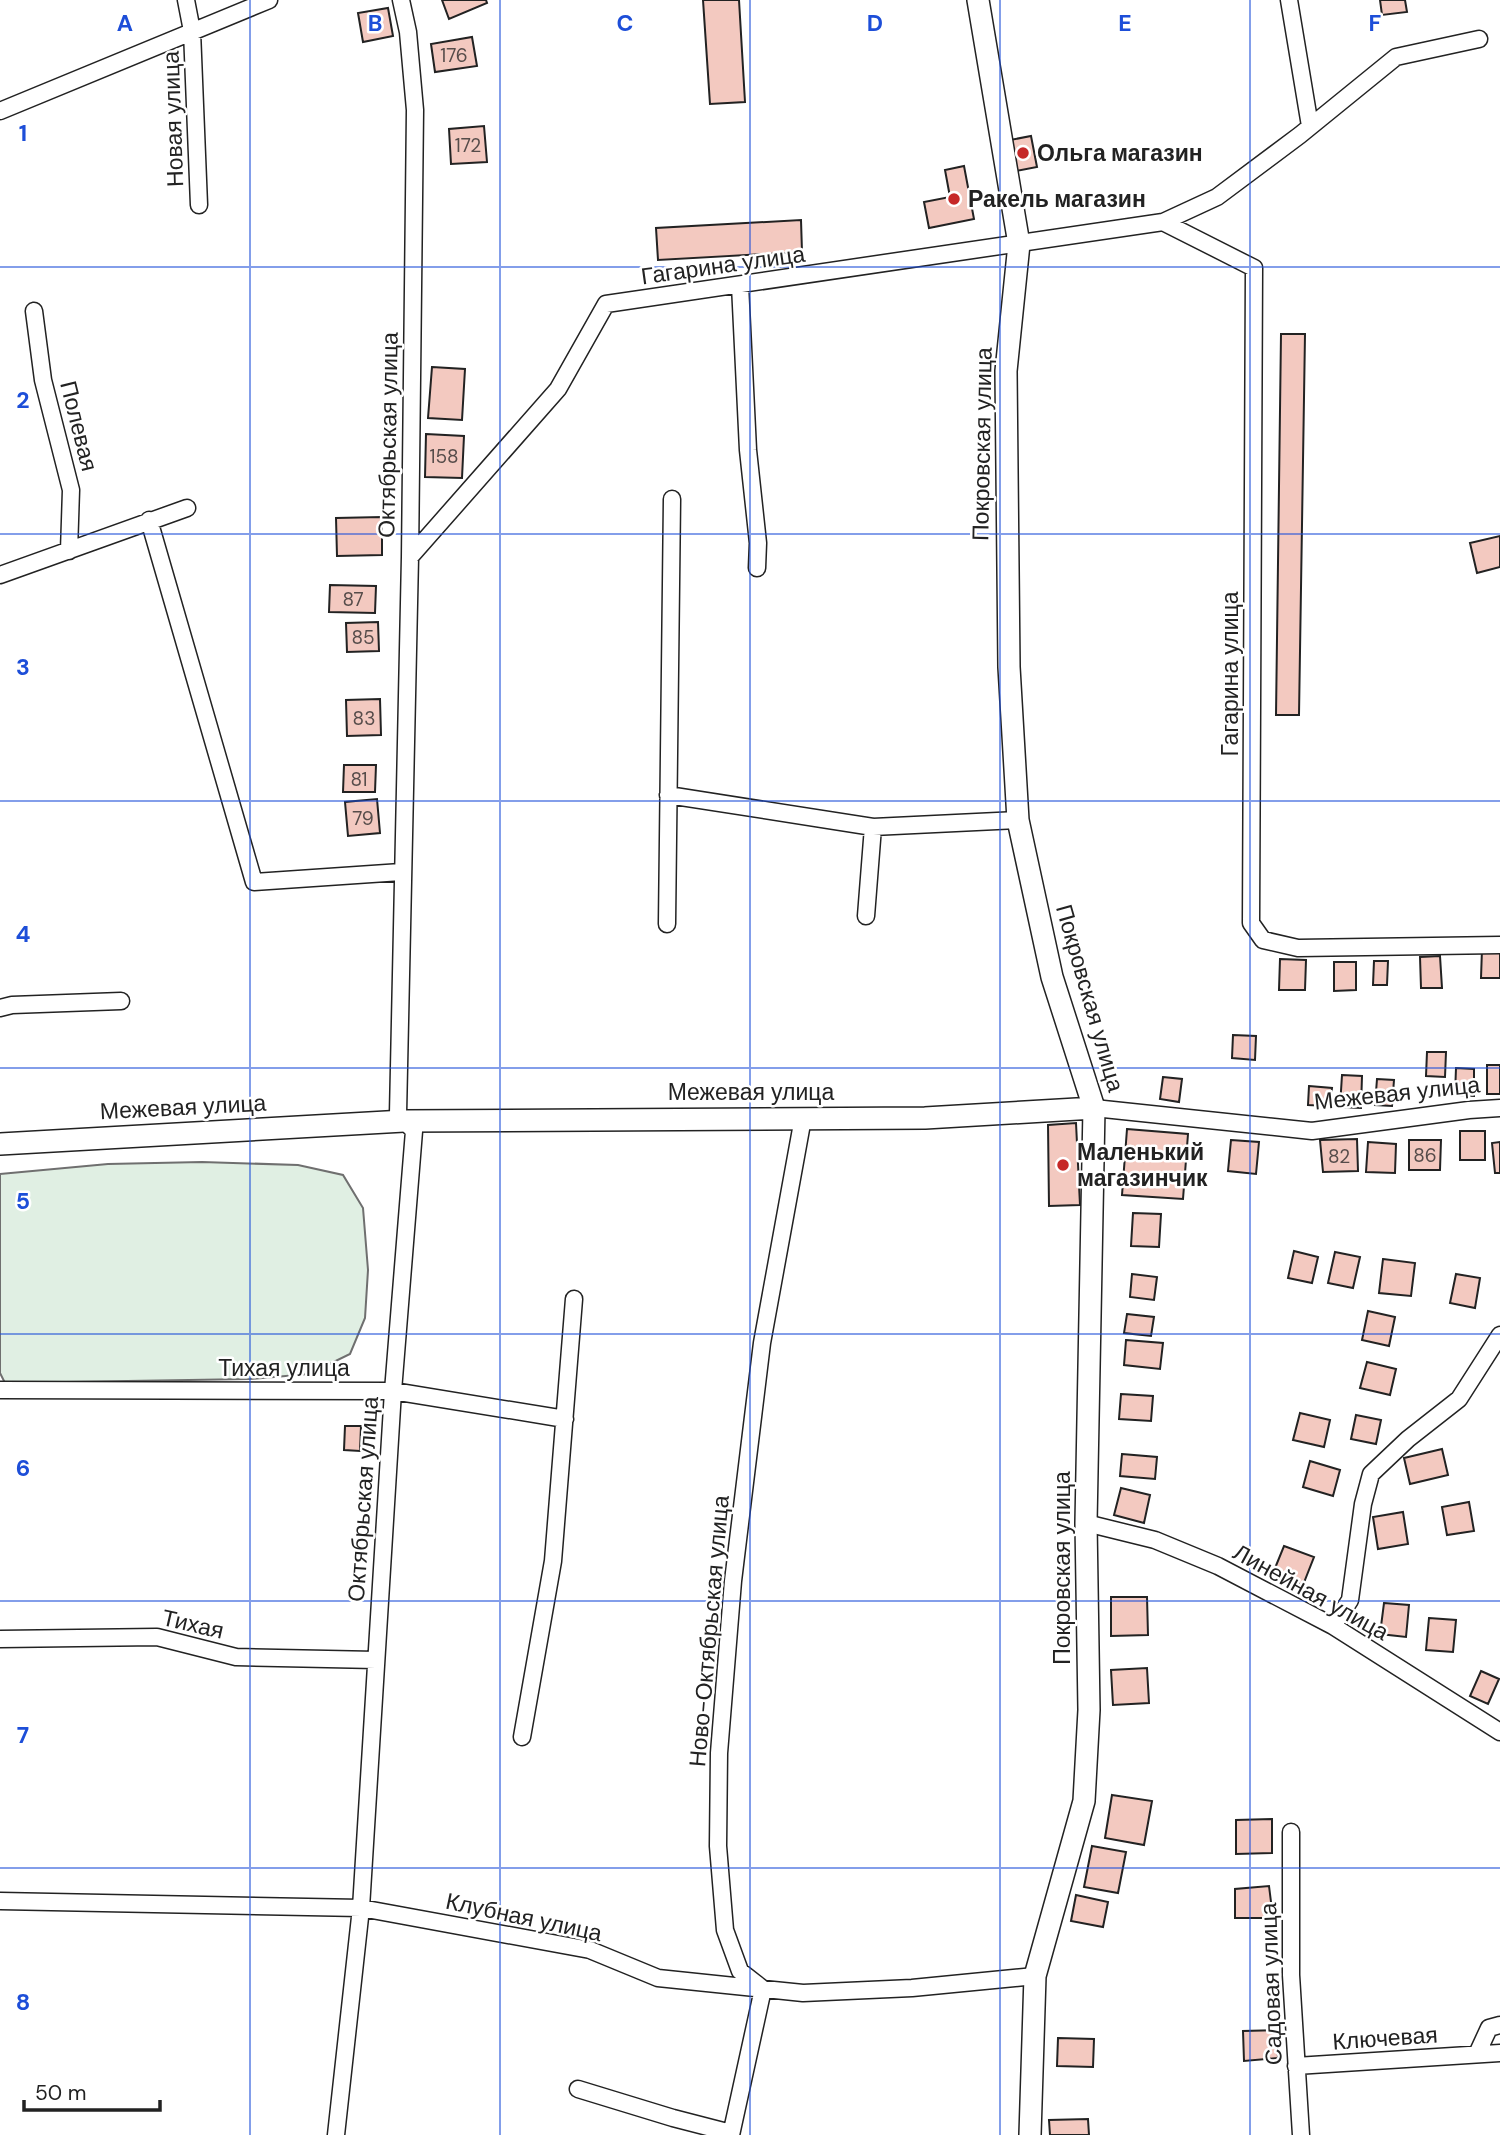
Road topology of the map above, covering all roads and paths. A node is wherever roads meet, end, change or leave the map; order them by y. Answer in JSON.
{"nodes":[{"id":1,"x":186,"y":0,"type":"edge"},
{"id":2,"x":269,"y":0,"type":"edge"},
{"id":3,"x":401,"y":0,"type":"edge"},
{"id":4,"x":978,"y":0,"type":"edge"},
{"id":5,"x":1289,"y":0,"type":"edge"},
{"id":6,"x":192,"y":31,"type":"junction"},
{"id":7,"x":1479,"y":38,"type":"dead end"},
{"id":8,"x":0,"y":111,"type":"edge"},
{"id":9,"x":1310,"y":126,"type":"junction"},
{"id":10,"x":200,"y":205,"type":"dead end"},
{"id":11,"x":1163,"y":222,"type":"junction"},
{"id":12,"x":1019,"y":244,"type":"junction"},
{"id":13,"x":740,"y":285,"type":"junction"},
{"id":14,"x":34,"y":311,"type":"dead end"},
{"id":15,"x":672,"y":499,"type":"dead end"},
{"id":16,"x":187,"y":508,"type":"dead end"},
{"id":17,"x":149,"y":520,"type":"junction"},
{"id":18,"x":69,"y":551,"type":"junction"},
{"id":19,"x":410,"y":557,"type":"junction"},
{"id":20,"x":757,"y":568,"type":"dead end"},
{"id":21,"x":0,"y":575,"type":"edge"},
{"id":22,"x":668,"y":795,"type":"junction"},
{"id":23,"x":1018,"y":820,"type":"junction"},
{"id":24,"x":873,"y":827,"type":"junction"},
{"id":25,"x":401,"y":872,"type":"junction"},
{"id":26,"x":866,"y":916,"type":"dead end"},
{"id":27,"x":667,"y":924,"type":"dead end"},
{"id":28,"x":1500,"y":945,"type":"edge"},
{"id":29,"x":121,"y":1001,"type":"dead end"},
{"id":30,"x":0,"y":1008,"type":"edge"},
{"id":31,"x":1094,"y":1108,"type":"junction"},
{"id":32,"x":1500,"y":1108,"type":"edge"},
{"id":33,"x":803,"y":1118,"type":"junction"},
{"id":34,"x":404,"y":1121,"type":"junction"},
{"id":35,"x":0,"y":1144,"type":"edge"},
{"id":36,"x":573,"y":1299,"type":"dead end"},
{"id":37,"x":1500,"y":1335,"type":"edge"},
{"id":38,"x":0,"y":1390,"type":"edge"},
{"id":39,"x":393,"y":1391,"type":"junction"},
{"id":40,"x":565,"y":1419,"type":"junction"},
{"id":41,"x":1086,"y":1523,"type":"junction"},
{"id":42,"x":1333,"y":1626,"type":"junction"},
{"id":43,"x":0,"y":1639,"type":"edge"},
{"id":44,"x":376,"y":1660,"type":"junction"},
{"id":45,"x":1500,"y":1732,"type":"edge"},
{"id":46,"x":522,"y":1737,"type":"dead end"},
{"id":47,"x":1290,"y":1832,"type":"dead end"},
{"id":48,"x":0,"y":1901,"type":"edge"},
{"id":49,"x":361,"y":1908,"type":"junction"},
{"id":50,"x":1035,"y":1976,"type":"junction"},
{"id":51,"x":763,"y":1989,"type":"junction"},
{"id":52,"x":1500,"y":2025,"type":"edge"},
{"id":53,"x":1500,"y":2053,"type":"edge"},
{"id":54,"x":1477,"y":2054,"type":"junction"},
{"id":55,"x":1296,"y":2066,"type":"junction"},
{"id":56,"x":578,"y":2089,"type":"dead end"},
{"id":57,"x":731,"y":2134,"type":"edge"},
{"id":58,"x":336,"y":2135,"type":"edge"},
{"id":59,"x":1030,"y":2135,"type":"edge"},
{"id":60,"x":1301,"y":2135,"type":"edge"}],
"edges":[{"from":1,"to":6,"type":"street","name":"Новая улица"},
{"from":2,"to":6,"type":"street","name":"Новая улица"},
{"from":3,"to":19,"type":"street","name":"Октябрьская улица"},
{"from":4,"to":12,"type":"street","name":"Покровская улица"},
{"from":5,"to":9,"type":"street"},
{"from":6,"to":8,"type":"street","name":"Новая улица"},
{"from":6,"to":10,"type":"street","name":"Новая улица"},
{"from":7,"to":9,"type":"street","name":"Гагарина улица"},
{"from":9,"to":11,"type":"street","name":"Гагарина улица"},
{"from":11,"to":12,"type":"street","name":"Гагарина улица"},
{"from":11,"to":28,"type":"street","name":"Гагарина улица"},
{"from":12,"to":13,"type":"street","name":"Гагарина улица"},
{"from":12,"to":23,"type":"street","name":"Покровская улица"},
{"from":13,"to":19,"type":"street","name":"Гагарина улица"},
{"from":13,"to":20,"type":"street"},
{"from":14,"to":18,"type":"street","name":"Полевая"},
{"from":15,"to":22,"type":"street"},
{"from":16,"to":17,"type":"street"},
{"from":17,"to":18,"type":"street"},
{"from":17,"to":25,"type":"street"},
{"from":18,"to":21,"type":"street"},
{"from":19,"to":25,"type":"street","name":"Октябрьская улица"},
{"from":22,"to":24,"type":"street"},
{"from":22,"to":27,"type":"street"},
{"from":23,"to":24,"type":"street"},
{"from":23,"to":31,"type":"street","name":"Покровская улица"},
{"from":24,"to":26,"type":"street"},
{"from":25,"to":34,"type":"street","name":"Октябрьская улица"},
{"from":29,"to":30,"type":"street"},
{"from":31,"to":32,"type":"street","name":"Межевая улица"},
{"from":31,"to":33,"type":"street","name":"Межевая улица"},
{"from":31,"to":41,"type":"street","name":"Покровская улица"},
{"from":33,"to":34,"type":"street","name":"Межевая улица"},
{"from":33,"to":51,"type":"street","name":"Ново-Октябрьская улица"},
{"from":34,"to":35,"type":"street","name":"Межевая улица"},
{"from":34,"to":39,"type":"street","name":"Октябрьская улица"},
{"from":36,"to":40,"type":"street"},
{"from":37,"to":42,"type":"street"},
{"from":38,"to":39,"type":"street","name":"Тихая улица"},
{"from":39,"to":40,"type":"street","name":"Тихая улица"},
{"from":39,"to":44,"type":"street","name":"Октябрьская улица"},
{"from":40,"to":46,"type":"street"},
{"from":41,"to":42,"type":"street","name":"Линейная улица"},
{"from":41,"to":50,"type":"street","name":"Покровская улица"},
{"from":42,"to":45,"type":"street","name":"Линейная улица"},
{"from":43,"to":44,"type":"street","name":"Тихая"},
{"from":44,"to":49,"type":"street","name":"Октябрьская улица"},
{"from":47,"to":55,"type":"street","name":"Садовая улица"},
{"from":48,"to":49,"type":"street","name":"Клубная улица"},
{"from":49,"to":51,"type":"street","name":"Клубная улица"},
{"from":49,"to":58,"type":"street","name":"Октябрьская улица"},
{"from":50,"to":51,"type":"street","name":"Клубная улица"},
{"from":50,"to":59,"type":"street","name":"Покровская улица"},
{"from":51,"to":57,"type":"street"},
{"from":52,"to":54,"type":"street"},
{"from":53,"to":54,"type":"street","name":"Ключевая"},
{"from":54,"to":55,"type":"street","name":"Ключевая"},
{"from":55,"to":60,"type":"street","name":"Садовая улица"},
{"from":56,"to":57,"type":"street"}]}
